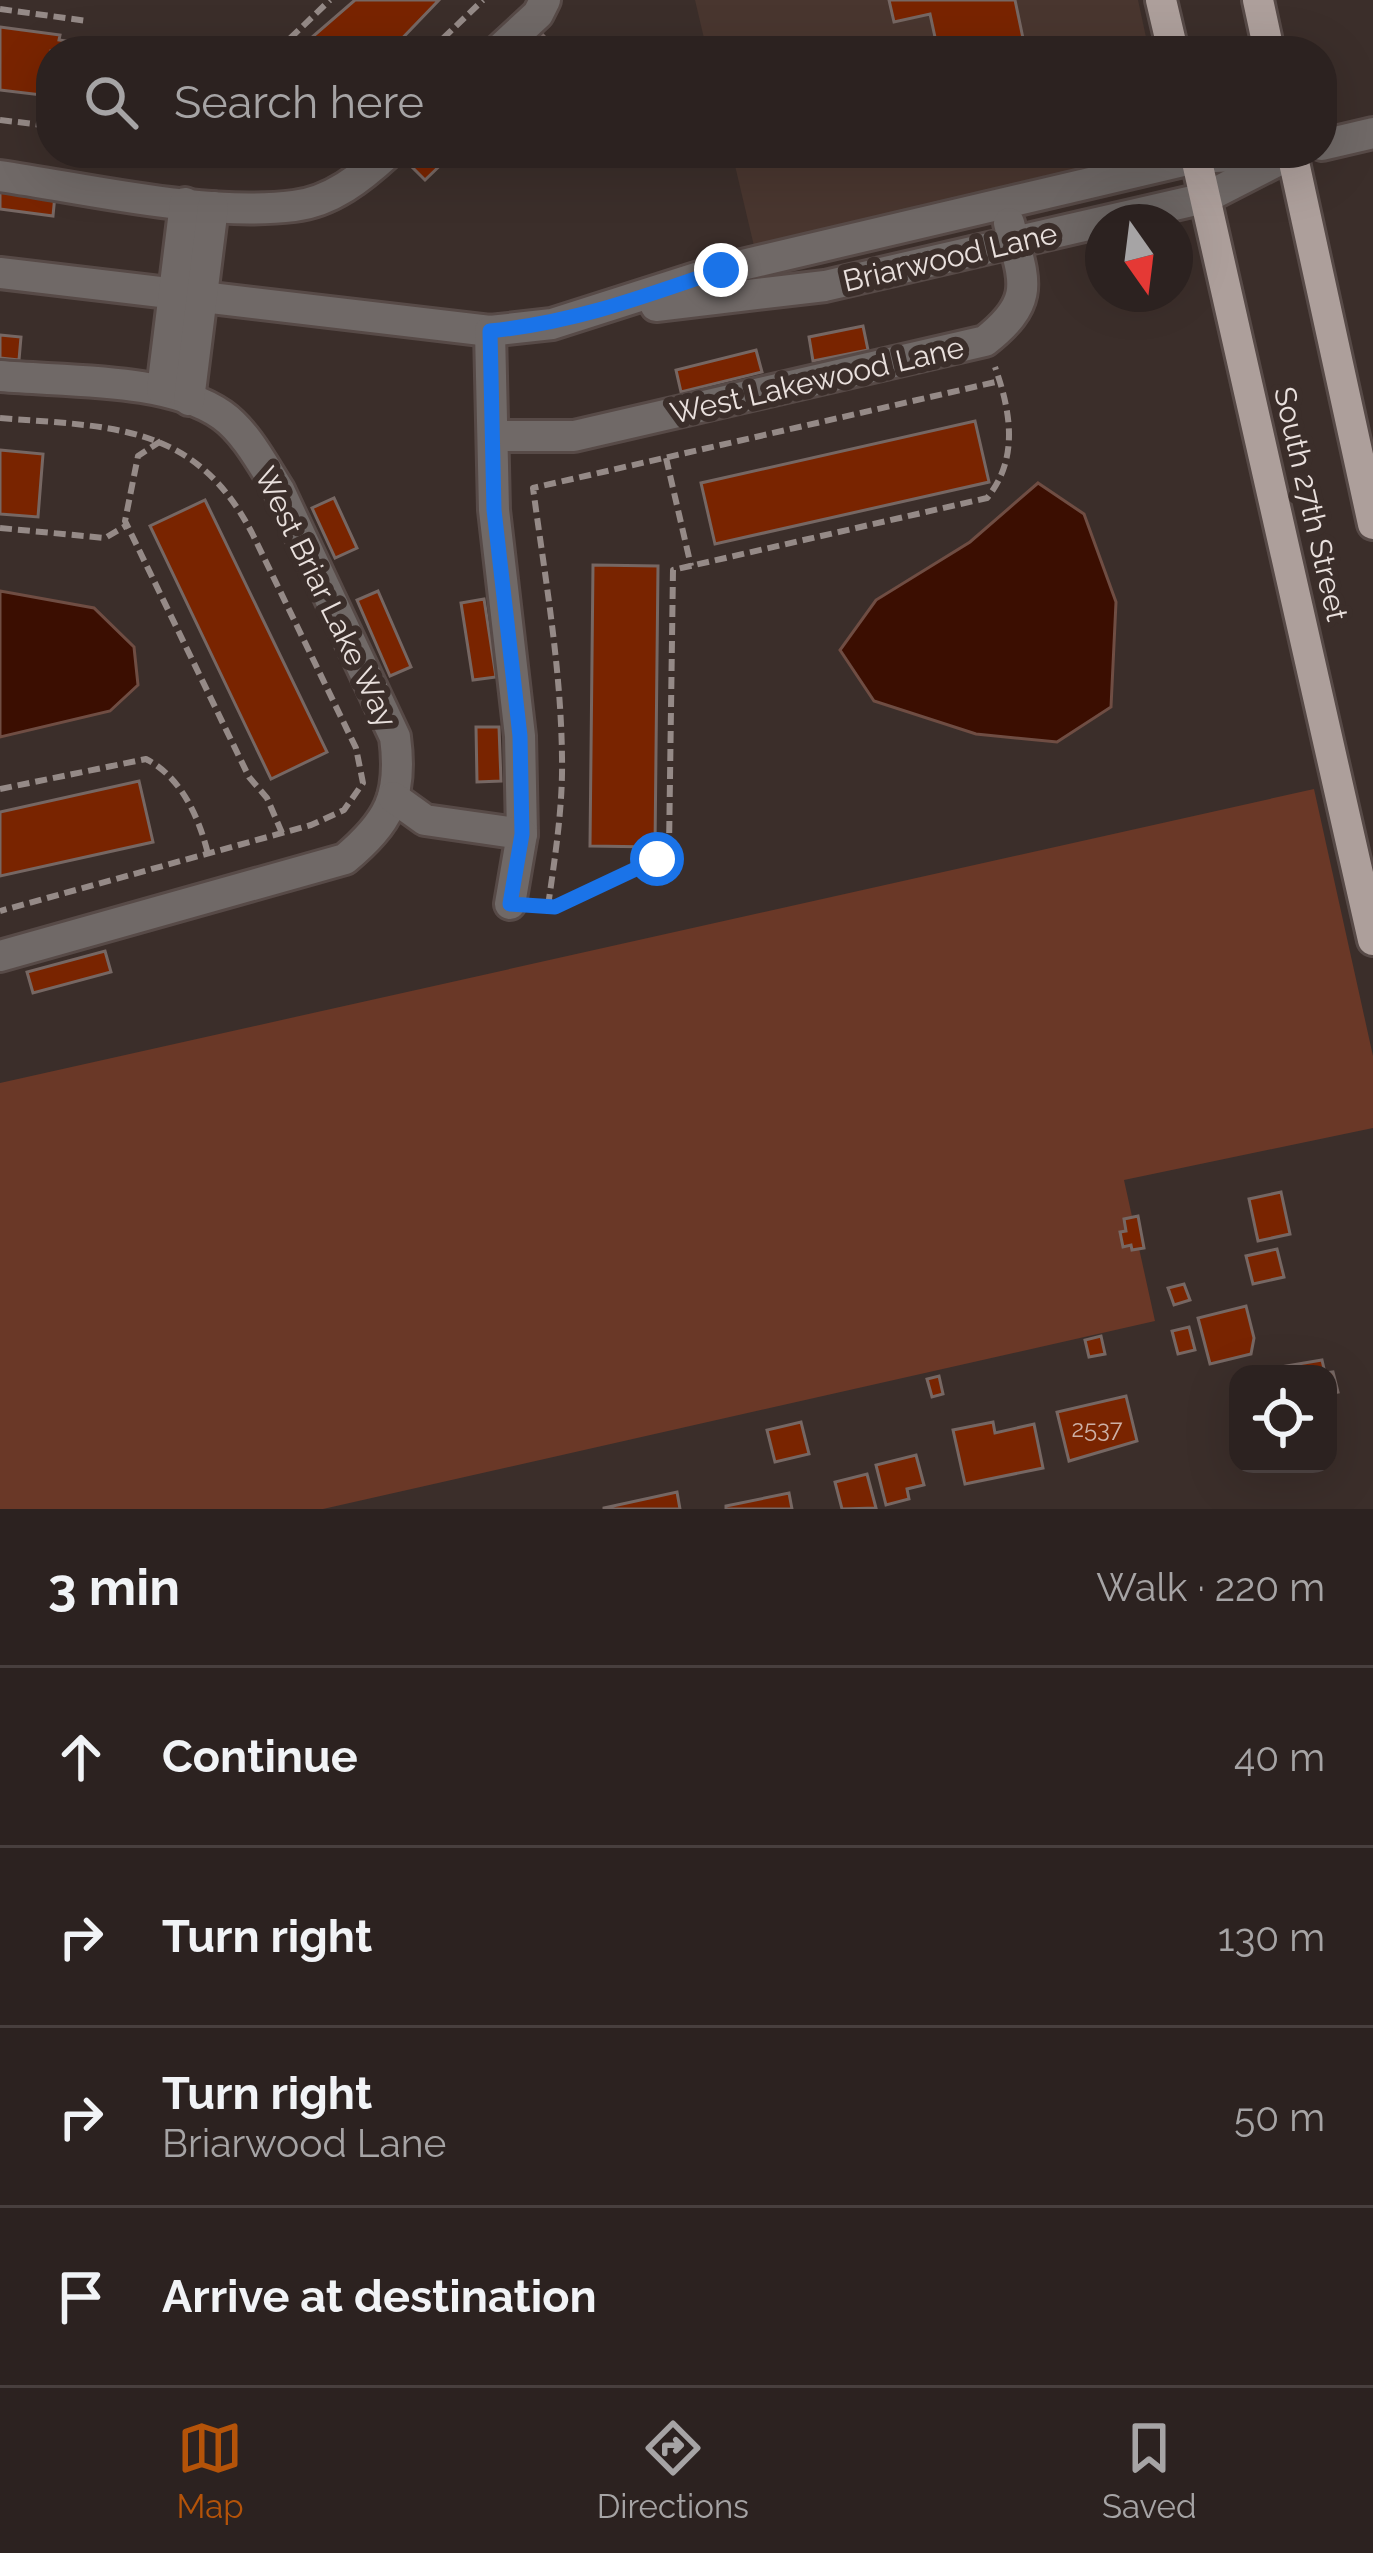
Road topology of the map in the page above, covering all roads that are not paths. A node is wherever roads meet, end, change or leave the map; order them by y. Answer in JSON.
{"nodes":[{"id":1,"x":545,"y":0,"type":"edge"},
{"id":2,"x":1161,"y":0,"type":"edge"},
{"id":3,"x":1258,"y":0,"type":"edge"},
{"id":4,"x":514,"y":36,"type":"edge"},
{"id":5,"x":1169,"y":36,"type":"edge"},
{"id":6,"x":1266,"y":36,"type":"edge"},
{"id":7,"x":1373,"y":133,"type":"edge"},
{"id":8,"x":1337,"y":141,"type":"edge"},
{"id":9,"x":372,"y":168,"type":"edge"},
{"id":10,"x":1147,"y":168,"type":"edge"},
{"id":11,"x":1199,"y":168,"type":"edge"},
{"id":12,"x":1262,"y":168,"type":"edge"},
{"id":13,"x":1293,"y":168,"type":"edge"},
{"id":14,"x":0,"y":176,"type":"edge"},
{"id":15,"x":1205,"y":198,"type":"junction"},
{"id":16,"x":1003,"y":203,"type":"junction"},
{"id":17,"x":199,"y":205,"type":"junction"},
{"id":18,"x":1014,"y":242,"type":"junction"},
{"id":19,"x":0,"y":273,"type":"edge"},
{"id":20,"x":187,"y":295,"type":"junction"},
{"id":21,"x":596,"y":313,"type":"junction"},
{"id":22,"x":490,"y":331,"type":"junction"},
{"id":23,"x":0,"y":376,"type":"edge"},
{"id":24,"x":175,"y":395,"type":"junction"},
{"id":25,"x":495,"y":436,"type":"junction"},
{"id":26,"x":1373,"y":524,"type":"edge"},
{"id":27,"x":393,"y":797,"type":"junction"},
{"id":28,"x":522,"y":834,"type":"junction"},
{"id":29,"x":510,"y":904,"type":"road end"},
{"id":30,"x":1373,"y":940,"type":"edge"},
{"id":31,"x":0,"y":956,"type":"edge"}],
"edges":[{"from":1,"to":4,"type":"street"},
{"from":2,"to":5,"type":"main road"},
{"from":3,"to":6,"type":"main road"},
{"from":7,"to":8,"type":"street"},
{"from":9,"to":17,"type":"street"},
{"from":10,"to":16,"type":"street","name":"Briarwood Lane"},
{"from":11,"to":15,"type":"main road","name":"South 27th Street"},
{"from":12,"to":15,"type":"street","name":"Briarwood Lane"},
{"from":13,"to":26,"type":"main road","name":"South 27th Street"},
{"from":14,"to":17,"type":"street"},
{"from":15,"to":18,"type":"street","name":"Briarwood Lane"},
{"from":15,"to":30,"type":"main road","name":"South 27th Street"},
{"from":16,"to":18,"type":"street","name":"West Lakewood Lane"},
{"from":16,"to":21,"type":"street","name":"Briarwood Lane"},
{"from":17,"to":20,"type":"street"},
{"from":18,"to":21,"type":"street","name":"Briarwood Lane"},
{"from":18,"to":25,"type":"street","name":"West Lakewood Lane"},
{"from":19,"to":20,"type":"street","name":"Briarwood Lane"},
{"from":20,"to":22,"type":"street","name":"Briarwood Lane"},
{"from":20,"to":24,"type":"street"},
{"from":21,"to":22,"type":"street","name":"Briarwood Lane"},
{"from":22,"to":25,"type":"street"},
{"from":23,"to":24,"type":"street","name":"West Briar Lake Way"},
{"from":24,"to":27,"type":"street","name":"West Briar Lake Way"},
{"from":25,"to":28,"type":"street"},
{"from":27,"to":28,"type":"street"},
{"from":27,"to":31,"type":"street"},
{"from":28,"to":29,"type":"street"}]}
